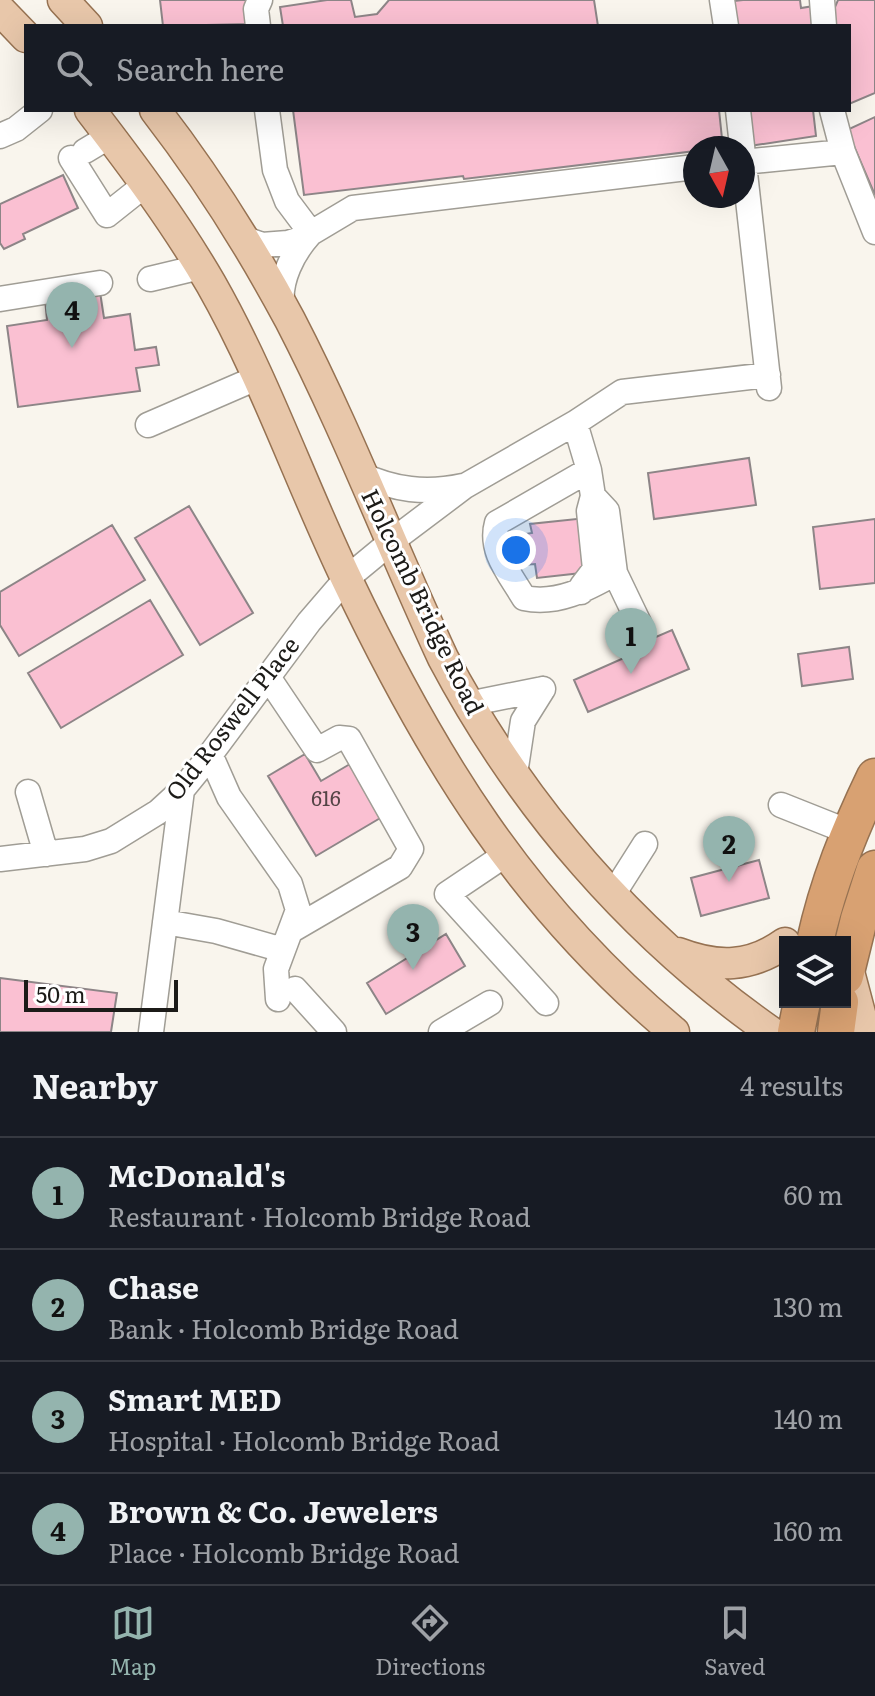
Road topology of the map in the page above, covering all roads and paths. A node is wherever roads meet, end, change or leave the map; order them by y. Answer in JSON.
{"nodes":[{"id":1,"x":260,"y":0,"type":"edge"},
{"id":2,"x":722,"y":0,"type":"edge"},
{"id":3,"x":822,"y":0,"type":"edge"},
{"id":4,"x":0,"y":11,"type":"edge"},
{"id":5,"x":258,"y":24,"type":"edge"},
{"id":6,"x":726,"y":24,"type":"edge"},
{"id":7,"x":824,"y":24,"type":"edge"},
{"id":8,"x":24,"y":35,"type":"edge"},
{"id":9,"x":37,"y":112,"type":"edge"},
{"id":10,"x":90,"y":112,"type":"edge"},
{"id":11,"x":156,"y":112,"type":"edge"},
{"id":12,"x":267,"y":112,"type":"edge"},
{"id":13,"x":738,"y":112,"type":"edge"},
{"id":14,"x":833,"y":112,"type":"edge"},
{"id":15,"x":0,"y":136,"type":"edge"},
{"id":16,"x":741,"y":136,"type":"edge"},
{"id":17,"x":89,"y":148,"type":"junction"},
{"id":18,"x":843,"y":152,"type":"junction"},
{"id":19,"x":755,"y":161,"type":"edge"},
{"id":20,"x":683,"y":168,"type":"edge"},
{"id":21,"x":146,"y":184,"type":"junction"},
{"id":22,"x":749,"y":208,"type":"edge"},
{"id":23,"x":875,"y":232,"type":"edge"},
{"id":24,"x":311,"y":233,"type":"junction"},
{"id":25,"x":243,"y":238,"type":"junction"},
{"id":26,"x":200,"y":267,"type":"junction"},
{"id":27,"x":150,"y":279,"type":"dead end"},
{"id":28,"x":100,"y":283,"type":"dead end"},
{"id":29,"x":0,"y":299,"type":"edge"},
{"id":30,"x":282,"y":305,"type":"junction"},
{"id":31,"x":259,"y":377,"type":"junction"},
{"id":32,"x":575,"y":423,"type":"junction"},
{"id":33,"x":148,"y":425,"type":"dead end"},
{"id":34,"x":589,"y":470,"type":"junction"},
{"id":35,"x":360,"y":474,"type":"junction"},
{"id":36,"x":465,"y":486,"type":"junction"},
{"id":37,"x":593,"y":496,"type":"junction"},
{"id":38,"x":392,"y":541,"type":"junction"},
{"id":39,"x":615,"y":573,"type":"junction"},
{"id":40,"x":346,"y":579,"type":"junction"},
{"id":41,"x":581,"y":592,"type":"junction"},
{"id":42,"x":639,"y":623,"type":"dead end"},
{"id":43,"x":268,"y":677,"type":"junction"},
{"id":44,"x":468,"y":704,"type":"junction"},
{"id":45,"x":210,"y":754,"type":"junction"},
{"id":46,"x":515,"y":774,"type":"junction"},
{"id":47,"x":875,"y":777,"type":"edge"},
{"id":48,"x":182,"y":790,"type":"junction"},
{"id":49,"x":28,"y":792,"type":"dead end"},
{"id":50,"x":781,"y":805,"type":"dead end"},
{"id":51,"x":849,"y":832,"type":"junction"},
{"id":52,"x":645,"y":844,"type":"dead end"},
{"id":53,"x":46,"y":854,"type":"junction"},
{"id":54,"x":505,"y":855,"type":"junction"},
{"id":55,"x":0,"y":859,"type":"edge"},
{"id":56,"x":875,"y":869,"type":"edge"},
{"id":57,"x":612,"y":896,"type":"junction"},
{"id":58,"x":825,"y":899,"type":"junction"},
{"id":59,"x":165,"y":922,"type":"junction"},
{"id":60,"x":793,"y":936,"type":"edge"},
{"id":61,"x":816,"y":936,"type":"edge"},
{"id":62,"x":288,"y":940,"type":"junction"},
{"id":63,"x":779,"y":947,"type":"edge"},
{"id":64,"x":667,"y":950,"type":"junction"},
{"id":65,"x":851,"y":953,"type":"edge"},
{"id":66,"x":851,"y":985,"type":"edge"},
{"id":67,"x":490,"y":1003,"type":"dead end"},
{"id":68,"x":546,"y":1003,"type":"dead end"},
{"id":69,"x":801,"y":1008,"type":"edge"},
{"id":70,"x":839,"y":1008,"type":"edge"},
{"id":71,"x":151,"y":1032,"type":"edge"},
{"id":72,"x":334,"y":1032,"type":"edge"},
{"id":73,"x":441,"y":1032,"type":"edge"},
{"id":74,"x":674,"y":1032,"type":"edge"},
{"id":75,"x":771,"y":1032,"type":"edge"},
{"id":76,"x":796,"y":1032,"type":"edge"},
{"id":77,"x":836,"y":1032,"type":"edge"},
{"id":78,"x":865,"y":1032,"type":"edge"}],
"edges":[{"from":1,"to":5,"type":"street"},
{"from":2,"to":6,"type":"street"},
{"from":3,"to":7,"type":"street"},
{"from":4,"to":8,"type":"main road"},
{"from":9,"to":15,"type":"street"},
{"from":10,"to":17,"type":"main road"},
{"from":11,"to":25,"type":"main road","name":"Holcomb Bridge Road"},
{"from":12,"to":24,"type":"street"},
{"from":13,"to":16,"type":"street"},
{"from":14,"to":18,"type":"street"},
{"from":17,"to":21,"type":"main road"},
{"from":17,"to":21,"type":"street"},
{"from":18,"to":19,"type":"street"},
{"from":18,"to":23,"type":"street"},
{"from":20,"to":24,"type":"street"},
{"from":21,"to":26,"type":"main road"},
{"from":22,"to":32,"type":"street","name":"Old Roswell Place"},
{"from":24,"to":25,"type":"street"},
{"from":24,"to":30,"type":"street"},
{"from":25,"to":30,"type":"main road","name":"Holcomb Bridge Road"},
{"from":26,"to":27,"type":"street"},
{"from":26,"to":31,"type":"main road"},
{"from":28,"to":29,"type":"street"},
{"from":30,"to":35,"type":"main road","name":"Holcomb Bridge Road"},
{"from":31,"to":33,"type":"street"},
{"from":31,"to":40,"type":"main road"},
{"from":32,"to":34,"type":"street"},
{"from":32,"to":36,"type":"street","name":"Old Roswell Place"},
{"from":34,"to":37,"type":"street"},
{"from":34,"to":41,"type":"street"},
{"from":35,"to":36,"type":"street"},
{"from":35,"to":38,"type":"main road","name":"Holcomb Bridge Road"},
{"from":36,"to":38,"type":"street","name":"Old Roswell Place"},
{"from":37,"to":39,"type":"street"},
{"from":37,"to":41,"type":"street"},
{"from":38,"to":40,"type":"street","name":"Old Roswell Place"},
{"from":38,"to":44,"type":"main road","name":"Holcomb Bridge Road"},
{"from":39,"to":41,"type":"street"},
{"from":39,"to":42,"type":"street"},
{"from":40,"to":43,"type":"street","name":"Old Roswell Place"},
{"from":40,"to":54,"type":"main road"},
{"from":43,"to":45,"type":"street","name":"Old Roswell Place"},
{"from":43,"to":62,"type":"street"},
{"from":44,"to":46,"type":"main road","name":"Holcomb Bridge Road"},
{"from":44,"to":46,"type":"street"},
{"from":45,"to":48,"type":"street","name":"Old Roswell Place"},
{"from":45,"to":62,"type":"street"},
{"from":46,"to":57,"type":"main road","name":"Holcomb Bridge Road"},
{"from":47,"to":51,"type":"highway"},
{"from":48,"to":53,"type":"street","name":"Old Roswell Place"},
{"from":48,"to":59,"type":"street"},
{"from":49,"to":53,"type":"street"},
{"from":50,"to":51,"type":"street"},
{"from":51,"to":58,"type":"highway"},
{"from":52,"to":57,"type":"street"},
{"from":53,"to":55,"type":"street","name":"Old Roswell Place"},
{"from":54,"to":68,"type":"street"},
{"from":54,"to":74,"type":"main road"},
{"from":56,"to":65,"type":"highway"},
{"from":57,"to":64,"type":"main road","name":"Holcomb Bridge Road"},
{"from":58,"to":60,"type":"main road"},
{"from":58,"to":61,"type":"highway"},
{"from":59,"to":62,"type":"street"},
{"from":59,"to":71,"type":"street"},
{"from":62,"to":72,"type":"street"},
{"from":63,"to":64,"type":"main road"},
{"from":64,"to":75,"type":"main road","name":"Holcomb Bridge Road"},
{"from":66,"to":78,"type":"main road"},
{"from":67,"to":73,"type":"street"},
{"from":69,"to":76,"type":"highway"},
{"from":70,"to":77,"type":"highway"}]}
